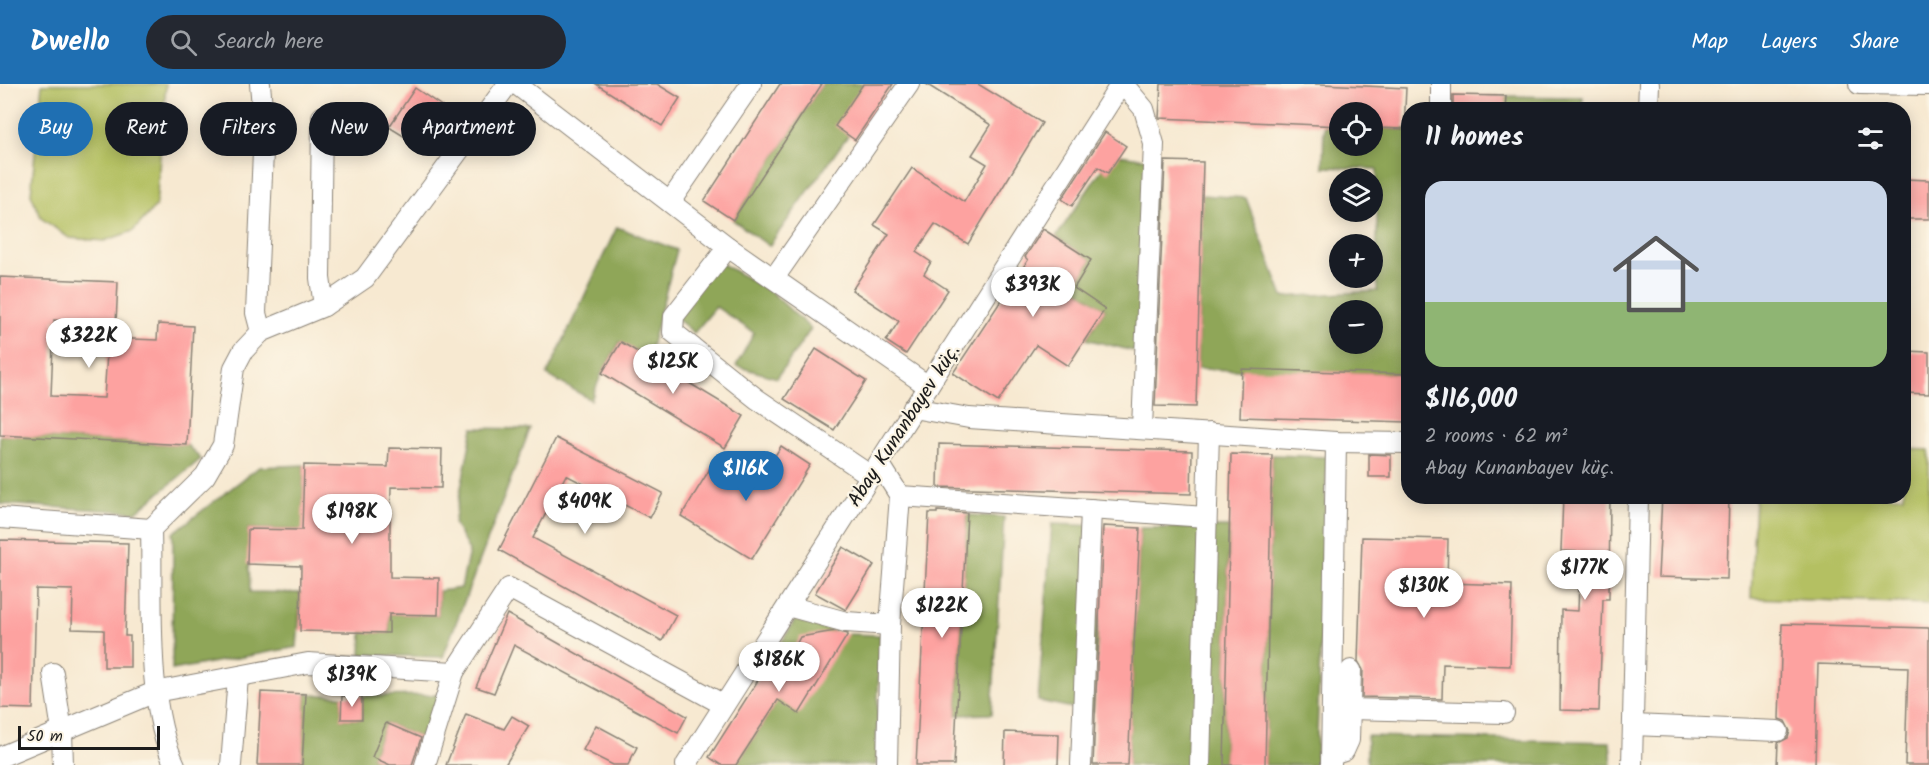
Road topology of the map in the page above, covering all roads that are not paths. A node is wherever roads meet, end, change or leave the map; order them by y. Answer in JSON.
{"nodes":[{"id":1,"x":261,"y":84,"type":"edge"},
{"id":2,"x":508,"y":84,"type":"edge"},
{"id":3,"x":516,"y":84,"type":"edge"},
{"id":4,"x":751,"y":84,"type":"edge"},
{"id":5,"x":909,"y":84,"type":"edge"},
{"id":6,"x":1122,"y":84,"type":"edge"},
{"id":7,"x":1441,"y":84,"type":"edge"},
{"id":8,"x":1649,"y":84,"type":"edge"},
{"id":9,"x":1859,"y":84,"type":"edge"},
{"id":10,"x":1929,"y":85,"type":"edge"},
{"id":11,"x":1440,"y":102,"type":"edge"},
{"id":12,"x":1648,"y":102,"type":"edge"},
{"id":13,"x":322,"y":156,"type":"edge"},
{"id":14,"x":669,"y":202,"type":"junction"},
{"id":15,"x":728,"y":247,"type":"junction"},
{"id":16,"x":774,"y":278,"type":"junction"},
{"id":17,"x":324,"y":306,"type":"junction"},
{"id":18,"x":261,"y":332,"type":"junction"},
{"id":19,"x":928,"y":386,"type":"junction"},
{"id":20,"x":914,"y":408,"type":"junction"},
{"id":21,"x":1142,"y":428,"type":"junction"},
{"id":22,"x":1209,"y":433,"type":"junction"},
{"id":23,"x":1336,"y":442,"type":"junction"},
{"id":24,"x":1401,"y":443,"type":"edge"},
{"id":25,"x":875,"y":470,"type":"junction"},
{"id":26,"x":900,"y":496,"type":"junction"},
{"id":27,"x":1638,"y":504,"type":"edge"},
{"id":28,"x":1092,"y":509,"type":"junction"},
{"id":29,"x":1206,"y":517,"type":"junction"},
{"id":30,"x":0,"y":518,"type":"edge"},
{"id":31,"x":151,"y":529,"type":"junction"},
{"id":32,"x":788,"y":606,"type":"junction"},
{"id":33,"x":890,"y":625,"type":"junction"},
{"id":34,"x":1352,"y":670,"type":"dead end"},
{"id":35,"x":454,"y":672,"type":"junction"},
{"id":36,"x":52,"y":673,"type":"dead end"},
{"id":37,"x":238,"y":677,"type":"junction"},
{"id":38,"x":155,"y":692,"type":"junction"},
{"id":39,"x":724,"y":705,"type":"junction"},
{"id":40,"x":1350,"y":709,"type":"junction"},
{"id":41,"x":1504,"y":713,"type":"dead end"},
{"id":42,"x":1633,"y":725,"type":"junction"},
{"id":43,"x":63,"y":731,"type":"junction"},
{"id":44,"x":1778,"y":731,"type":"dead end"},
{"id":45,"x":0,"y":757,"type":"edge"},
{"id":46,"x":1332,"y":760,"type":"edge"},
{"id":47,"x":63,"y":765,"type":"edge"},
{"id":48,"x":175,"y":765,"type":"edge"},
{"id":49,"x":231,"y":765,"type":"edge"},
{"id":50,"x":425,"y":765,"type":"edge"},
{"id":51,"x":686,"y":765,"type":"edge"},
{"id":52,"x":887,"y":765,"type":"edge"},
{"id":53,"x":1081,"y":765,"type":"edge"},
{"id":54,"x":1200,"y":765,"type":"edge"},
{"id":55,"x":1632,"y":765,"type":"edge"}],
"edges":[{"from":1,"to":18,"type":"street"},
{"from":2,"to":17,"type":"street"},
{"from":3,"to":14,"type":"street"},
{"from":4,"to":14,"type":"street"},
{"from":5,"to":16,"type":"street"},
{"from":6,"to":19,"type":"street","name":"Abay Kunanbayev küç."},
{"from":6,"to":21,"type":"street"},
{"from":7,"to":11,"type":"street"},
{"from":8,"to":12,"type":"street"},
{"from":9,"to":10,"type":"street"},
{"from":13,"to":17,"type":"street"},
{"from":14,"to":15,"type":"street"},
{"from":15,"to":16,"type":"street"},
{"from":15,"to":25,"type":"street"},
{"from":16,"to":19,"type":"street"},
{"from":17,"to":18,"type":"street"},
{"from":18,"to":31,"type":"street"},
{"from":19,"to":20,"type":"street","name":"Abay Kunanbayev küç."},
{"from":20,"to":21,"type":"street"},
{"from":20,"to":25,"type":"street","name":"Abay Kunanbayev küç."},
{"from":21,"to":22,"type":"street"},
{"from":22,"to":23,"type":"street"},
{"from":22,"to":29,"type":"street"},
{"from":23,"to":24,"type":"street"},
{"from":23,"to":46,"type":"street"},
{"from":25,"to":26,"type":"street"},
{"from":25,"to":32,"type":"street","name":"Abay Kunanbayev küç."},
{"from":26,"to":28,"type":"street"},
{"from":26,"to":33,"type":"street"},
{"from":27,"to":42,"type":"street"},
{"from":28,"to":29,"type":"street"},
{"from":28,"to":53,"type":"street"},
{"from":29,"to":54,"type":"street"},
{"from":30,"to":31,"type":"street"},
{"from":31,"to":38,"type":"street"},
{"from":32,"to":33,"type":"street"},
{"from":32,"to":39,"type":"street","name":"Abay Kunanbayev küç."},
{"from":33,"to":52,"type":"street"},
{"from":34,"to":40,"type":"street"},
{"from":35,"to":37,"type":"street"},
{"from":35,"to":39,"type":"street"},
{"from":35,"to":50,"type":"street"},
{"from":36,"to":43,"type":"street"},
{"from":37,"to":38,"type":"street"},
{"from":37,"to":49,"type":"street"},
{"from":38,"to":43,"type":"street"},
{"from":38,"to":48,"type":"street"},
{"from":39,"to":51,"type":"street","name":"Abay Kunanbayev küç."},
{"from":40,"to":41,"type":"street"},
{"from":40,"to":46,"type":"street"},
{"from":42,"to":44,"type":"street"},
{"from":42,"to":55,"type":"street"},
{"from":43,"to":45,"type":"street"},
{"from":43,"to":47,"type":"street"}]}
